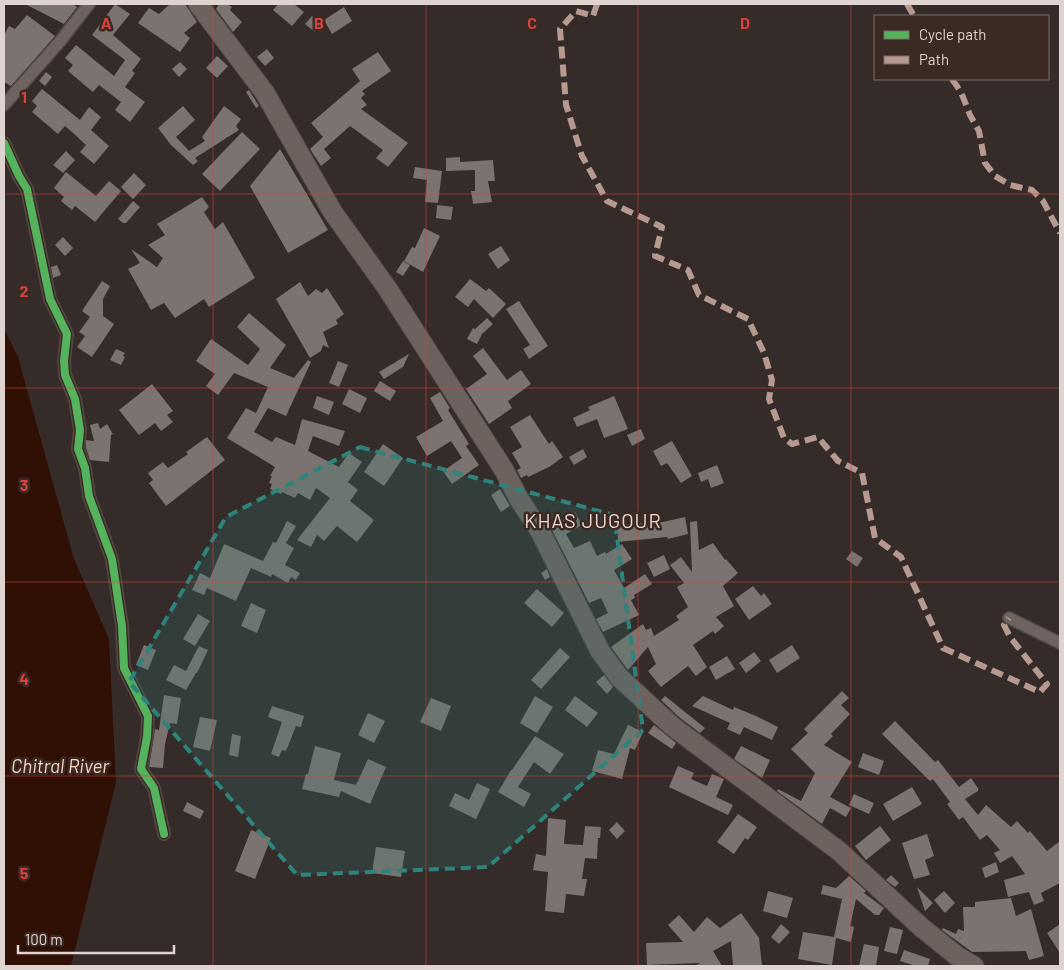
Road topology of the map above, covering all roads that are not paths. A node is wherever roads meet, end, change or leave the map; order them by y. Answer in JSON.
{"nodes":[{"id":1,"x":89,"y":4,"type":"edge"},
{"id":2,"x":198,"y":4,"type":"edge"},
{"id":3,"x":4,"y":105,"type":"edge"},
{"id":4,"x":4,"y":143,"type":"edge"},
{"id":5,"x":1009,"y":618,"type":"dead end"},
{"id":6,"x":1060,"y":643,"type":"edge"},
{"id":7,"x":164,"y":834,"type":"dead end"},
{"id":8,"x":974,"y":966,"type":"edge"}],
"edges":[{"from":1,"to":3,"type":"street"},
{"from":2,"to":8,"type":"highway"},
{"from":4,"to":7,"type":"street"},
{"from":5,"to":6,"type":"street"}]}
